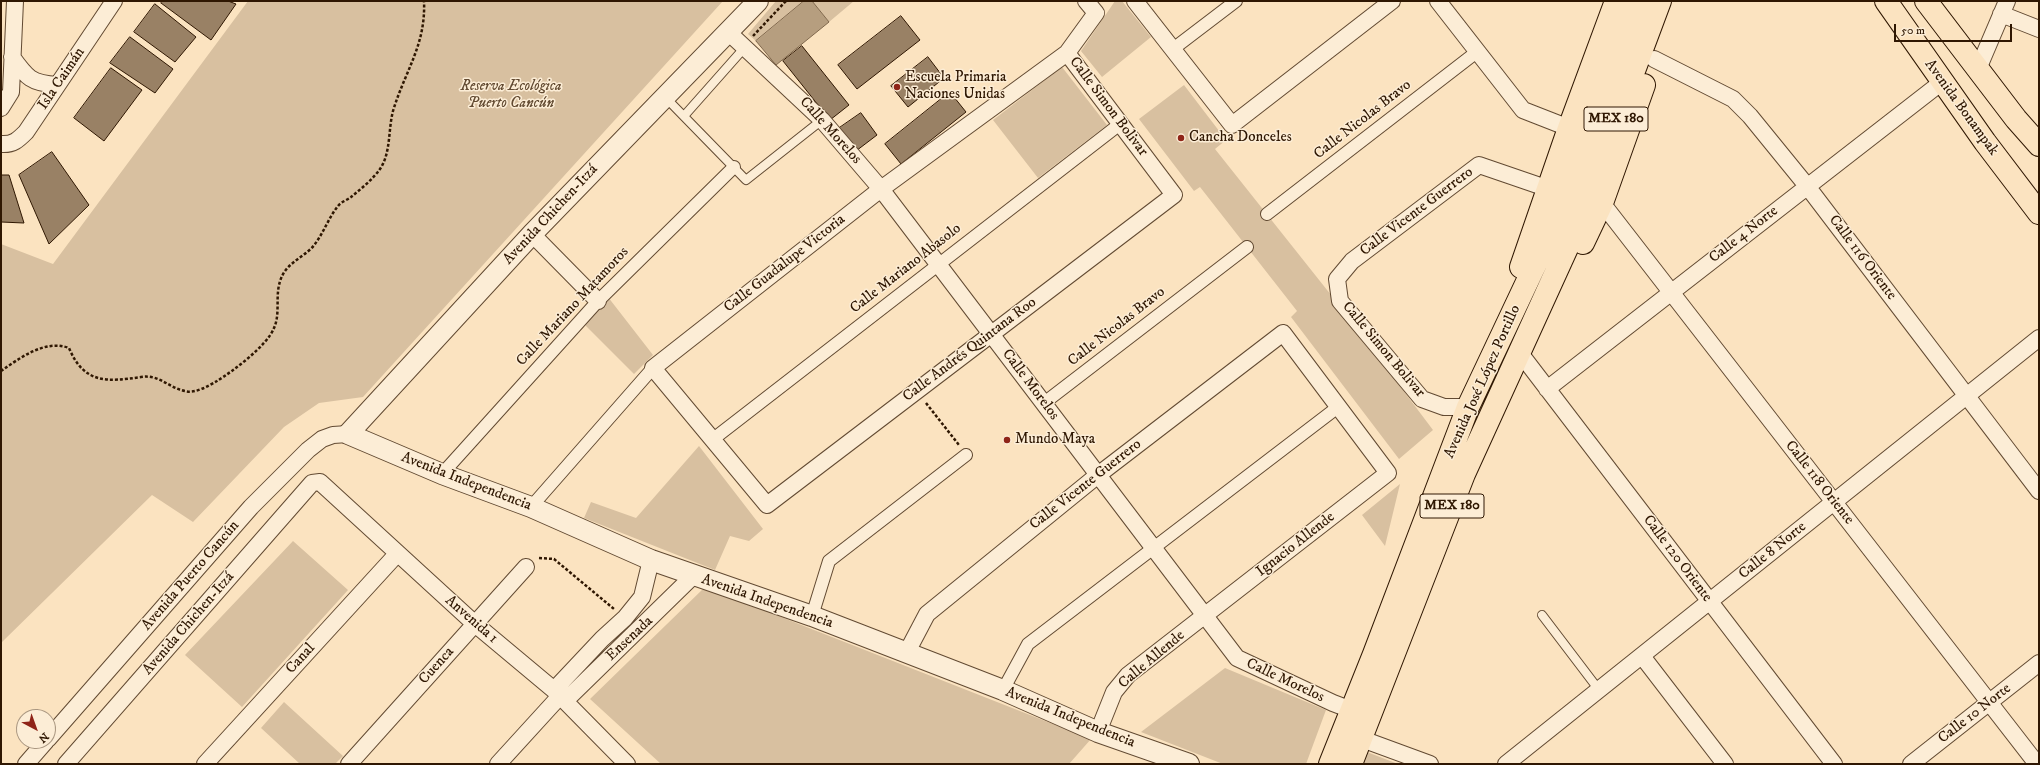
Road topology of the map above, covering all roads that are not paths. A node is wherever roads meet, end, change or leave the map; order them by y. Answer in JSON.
{"nodes":[{"id":1,"x":15,"y":1,"type":"edge"},
{"id":2,"x":114,"y":1,"type":"edge"},
{"id":3,"x":758,"y":1,"type":"edge"},
{"id":4,"x":1086,"y":1,"type":"edge"},
{"id":5,"x":1135,"y":1,"type":"edge"},
{"id":6,"x":1236,"y":1,"type":"edge"},
{"id":7,"x":1392,"y":1,"type":"edge"},
{"id":8,"x":1438,"y":1,"type":"edge"},
{"id":9,"x":1616,"y":1,"type":"edge"},
{"id":10,"x":1639,"y":1,"type":"edge"},
{"id":11,"x":1660,"y":1,"type":"edge"},
{"id":12,"x":1674,"y":1,"type":"edge"},
{"id":13,"x":1926,"y":1,"type":"edge"},
{"id":14,"x":1891,"y":3,"type":"edge"},
{"id":15,"x":2004,"y":8,"type":"edge"},
{"id":16,"x":2039,"y":29,"type":"edge"},
{"id":17,"x":727,"y":30,"type":"junction"},
{"id":18,"x":746,"y":46,"type":"junction"},
{"id":19,"x":1173,"y":49,"type":"junction"},
{"id":20,"x":1478,"y":51,"type":"junction"},
{"id":21,"x":1067,"y":53,"type":"junction"},
{"id":22,"x":12,"y":57,"type":"junction"},
{"id":23,"x":1654,"y":59,"type":"junction"},
{"id":24,"x":1978,"y":69,"type":"junction"},
{"id":25,"x":1942,"y":82,"type":"junction"},
{"id":26,"x":57,"y":85,"type":"junction"},
{"id":27,"x":664,"y":96,"type":"junction"},
{"id":28,"x":1,"y":108,"type":"edge"},
{"id":29,"x":684,"y":116,"type":"junction"},
{"id":30,"x":822,"y":120,"type":"junction"},
{"id":31,"x":1120,"y":124,"type":"junction"},
{"id":32,"x":1569,"y":128,"type":"junction"},
{"id":33,"x":2035,"y":134,"type":"edge"},
{"id":34,"x":1,"y":144,"type":"edge"},
{"id":35,"x":734,"y":167,"type":"junction"},
{"id":36,"x":1807,"y":186,"type":"junction"},
{"id":37,"x":881,"y":189,"type":"junction"},
{"id":38,"x":1549,"y":189,"type":"junction"},
{"id":39,"x":1174,"y":195,"type":"joint"},
{"id":40,"x":1602,"y":203,"type":"junction"},
{"id":41,"x":2039,"y":213,"type":"edge"},
{"id":42,"x":1267,"y":214,"type":"dead end"},
{"id":43,"x":1562,"y":233,"type":"junction"},
{"id":44,"x":532,"y":234,"type":"junction"},
{"id":45,"x":1247,"y":246,"type":"dead end"},
{"id":46,"x":938,"y":264,"type":"junction"},
{"id":47,"x":1337,"y":279,"type":"joint"},
{"id":48,"x":1672,"y":292,"type":"junction"},
{"id":49,"x":598,"y":301,"type":"junction"},
{"id":50,"x":991,"y":334,"type":"junction"},
{"id":51,"x":2039,"y":338,"type":"edge"},
{"id":52,"x":1495,"y":348,"type":"junction"},
{"id":53,"x":1520,"y":353,"type":"junction"},
{"id":54,"x":653,"y":368,"type":"junction"},
{"id":55,"x":1547,"y":389,"type":"junction"},
{"id":56,"x":1966,"y":396,"type":"junction"},
{"id":57,"x":1044,"y":403,"type":"junction"},
{"id":58,"x":1338,"y":407,"type":"junction"},
{"id":59,"x":1468,"y":407,"type":"junction"},
{"id":60,"x":348,"y":434,"type":"junction"},
{"id":61,"x":712,"y":440,"type":"junction"},
{"id":62,"x":966,"y":454,"type":"road end"},
{"id":63,"x":442,"y":474,"type":"junction"},
{"id":64,"x":1098,"y":475,"type":"junction"},
{"id":65,"x":312,"y":484,"type":"joint"},
{"id":66,"x":2039,"y":491,"type":"edge"},
{"id":67,"x":1834,"y":502,"type":"junction"},
{"id":68,"x":531,"y":507,"type":"junction"},
{"id":69,"x":1154,"y":549,"type":"junction"},
{"id":70,"x":397,"y":554,"type":"junction"},
{"id":71,"x":651,"y":560,"type":"junction"},
{"id":72,"x":526,"y":567,"type":"road end"},
{"id":73,"x":693,"y":576,"type":"junction"},
{"id":74,"x":1710,"y":601,"type":"junction"},
{"id":75,"x":1542,"y":614,"type":"dead end"},
{"id":76,"x":812,"y":616,"type":"junction"},
{"id":77,"x":1205,"y":616,"type":"junction"},
{"id":78,"x":475,"y":624,"type":"junction"},
{"id":79,"x":906,"y":652,"type":"junction"},
{"id":80,"x":1642,"y":656,"type":"junction"},
{"id":81,"x":2039,"y":663,"type":"edge"},
{"id":82,"x":1003,"y":690,"type":"junction"},
{"id":83,"x":1599,"y":690,"type":"junction"},
{"id":84,"x":560,"y":696,"type":"junction"},
{"id":85,"x":1989,"y":702,"type":"junction"},
{"id":86,"x":1360,"y":713,"type":"junction"},
{"id":87,"x":56,"y":730,"type":"edge"},
{"id":88,"x":1098,"y":732,"type":"junction"},
{"id":89,"x":1351,"y":735,"type":"junction"},
{"id":90,"x":39,"y":749,"type":"edge"},
{"id":91,"x":26,"y":764,"type":"edge"},
{"id":92,"x":66,"y":764,"type":"edge"},
{"id":93,"x":205,"y":764,"type":"edge"},
{"id":94,"x":349,"y":764,"type":"edge"},
{"id":95,"x":498,"y":764,"type":"edge"},
{"id":96,"x":627,"y":764,"type":"edge"},
{"id":97,"x":1189,"y":764,"type":"edge"},
{"id":98,"x":1330,"y":764,"type":"edge"},
{"id":99,"x":1351,"y":764,"type":"edge"},
{"id":100,"x":1430,"y":764,"type":"edge"},
{"id":101,"x":1506,"y":764,"type":"edge"},
{"id":102,"x":1725,"y":764,"type":"edge"},
{"id":103,"x":1834,"y":764,"type":"edge"},
{"id":104,"x":1910,"y":764,"type":"edge"},
{"id":105,"x":2037,"y":764,"type":"edge"}],
"edges":[{"from":1,"to":22,"type":"street"},
{"from":2,"to":26,"type":"street","name":"Isla Caimán"},
{"from":3,"to":17,"type":"street","name":"Avenida Chichen-Itzá"},
{"from":4,"to":21,"type":"street","name":"Calle Simon Bolivar"},
{"from":5,"to":19,"type":"street"},
{"from":6,"to":19,"type":"street"},
{"from":7,"to":19,"type":"street"},
{"from":8,"to":20,"type":"street"},
{"from":9,"to":32,"type":"main road"},
{"from":10,"to":43,"type":"main road","name":"Avenida José López Portillo","number":"MEX 180"},
{"from":11,"to":43,"type":"main road","name":"Avenida José López Portillo","number":"MEX 180"},
{"from":12,"to":23,"type":"main road"},
{"from":13,"to":24,"type":"main road"},
{"from":14,"to":25,"type":"main road","name":"Avenida Bonampak"},
{"from":15,"to":16,"type":"street"},
{"from":15,"to":24,"type":"street"},
{"from":17,"to":18,"type":"street","name":"Calle Morelos"},
{"from":17,"to":27,"type":"street","name":"Avenida Chichen-Itzá"},
{"from":18,"to":29,"type":"lane"},
{"from":18,"to":30,"type":"street","name":"Calle Morelos"},
{"from":20,"to":32,"type":"street"},
{"from":20,"to":42,"type":"street","name":"Calle Nicolas Bravo"},
{"from":21,"to":31,"type":"street","name":"Calle Simon Bolivar"},
{"from":21,"to":37,"type":"street","name":"Calle Guadalupe Victoria"},
{"from":22,"to":26,"type":"street"},
{"from":22,"to":28,"type":"street"},
{"from":23,"to":36,"type":"street","name":"Calle 116 Oriente"},
{"from":23,"to":40,"type":"main road"},
{"from":24,"to":33,"type":"main road"},
{"from":25,"to":36,"type":"street","name":"Calle 4 Norte"},
{"from":25,"to":41,"type":"main road","name":"Avenida Bonampak"},
{"from":26,"to":34,"type":"street","name":"Isla Caimán"},
{"from":27,"to":29,"type":"lane"},
{"from":27,"to":44,"type":"street","name":"Avenida Chichen-Itzá"},
{"from":29,"to":35,"type":"lane"},
{"from":30,"to":35,"type":"lane"},
{"from":30,"to":37,"type":"street","name":"Calle Morelos"},
{"from":31,"to":39,"type":"street","name":"Calle Simon Bolivar"},
{"from":31,"to":46,"type":"street","name":"Calle Mariano Abasolo"},
{"from":32,"to":38,"type":"main road"},
{"from":35,"to":49,"type":"street","name":"Calle Mariano Matamoros"},
{"from":36,"to":48,"type":"street","name":"Calle 4 Norte"},
{"from":36,"to":56,"type":"street","name":"Calle 116 Oriente"},
{"from":37,"to":46,"type":"street","name":"Calle Morelos"},
{"from":37,"to":54,"type":"street","name":"Calle Guadalupe Victoria"},
{"from":38,"to":47,"type":"street","name":"Calle Vicente Guerrero"},
{"from":38,"to":52,"type":"main road"},
{"from":39,"to":50,"type":"street","name":"Calle Andrés Quintana Roo"},
{"from":40,"to":48,"type":"street","name":"Calle 118 Oriente"},
{"from":40,"to":53,"type":"main road"},
{"from":43,"to":52,"type":"main road","name":"Avenida José López Portillo","number":"MEX 180"},
{"from":43,"to":53,"type":"main road","name":"Avenida José López Portillo","number":"MEX 180"},
{"from":44,"to":49,"type":"street"},
{"from":44,"to":60,"type":"street","name":"Avenida Chichen-Itzá"},
{"from":45,"to":57,"type":"street","name":"Calle Nicolas Bravo"},
{"from":46,"to":50,"type":"street","name":"Calle Morelos"},
{"from":46,"to":61,"type":"street","name":"Calle Mariano Abasolo"},
{"from":47,"to":59,"type":"street","name":"Calle Simon Bolivar"},
{"from":48,"to":55,"type":"street","name":"Calle 4 Norte"},
{"from":48,"to":67,"type":"street","name":"Calle 118 Oriente"},
{"from":49,"to":63,"type":"street","name":"Calle Mariano Matamoros"},
{"from":50,"to":57,"type":"street","name":"Calle Morelos"},
{"from":50,"to":61,"type":"street","name":"Calle Andrés Quintana Roo"},
{"from":51,"to":56,"type":"street","name":"Calle 8 Norte"},
{"from":52,"to":59,"type":"main road","name":"Avenida José López Portillo","number":"MEX 180"},
{"from":53,"to":55,"type":"street","name":"Calle 120 Oriente"},
{"from":53,"to":86,"type":"main road","name":"Avenida José López Portillo","number":"MEX 180"},
{"from":54,"to":61,"type":"street"},
{"from":54,"to":68,"type":"street","name":"Calle Guadalupe Victoria"},
{"from":55,"to":74,"type":"street","name":"Calle 120 Oriente"},
{"from":56,"to":66,"type":"street","name":"Calle 116 Oriente"},
{"from":56,"to":67,"type":"street","name":"Calle 8 Norte"},
{"from":57,"to":64,"type":"street","name":"Calle Morelos"},
{"from":58,"to":64,"type":"street","name":"Calle Vicente Guerrero"},
{"from":58,"to":69,"type":"street"},
{"from":58,"to":77,"type":"street","name":"Ignacio Allende"},
{"from":59,"to":86,"type":"main road","name":"Avenida José López Portillo","number":"MEX 180"},
{"from":60,"to":63,"type":"street","name":"Avenida Independencia"},
{"from":60,"to":87,"type":"street","name":"Avenida Puerto Cancún"},
{"from":62,"to":76,"type":"street"},
{"from":63,"to":68,"type":"street","name":"Avenida Independencia"},
{"from":64,"to":69,"type":"street","name":"Calle Morelos"},
{"from":64,"to":79,"type":"street","name":"Calle Vicente Guerrero"},
{"from":65,"to":70,"type":"street","name":"Anvenida 1"},
{"from":65,"to":92,"type":"street","name":"Avenida Chichen-Itzá"},
{"from":67,"to":74,"type":"street","name":"Calle 8 Norte"},
{"from":67,"to":85,"type":"street","name":"Calle 118 Oriente"},
{"from":68,"to":71,"type":"street","name":"Avenida Independencia"},
{"from":69,"to":77,"type":"street","name":"Calle Morelos"},
{"from":69,"to":82,"type":"street"},
{"from":70,"to":78,"type":"street","name":"Anvenida 1"},
{"from":70,"to":93,"type":"street","name":"Canal"},
{"from":71,"to":73,"type":"street","name":"Avenida Independencia"},
{"from":71,"to":84,"type":"street","name":"Ensenada"},
{"from":72,"to":78,"type":"street","name":"Cuenca"},
{"from":73,"to":76,"type":"street","name":"Avenida Independencia"},
{"from":73,"to":84,"type":"street","name":"Ensenada"},
{"from":74,"to":80,"type":"street","name":"Calle 8 Norte"},
{"from":74,"to":103,"type":"street","name":"Calle 120 Oriente"},
{"from":75,"to":83,"type":"lane"},
{"from":76,"to":79,"type":"street","name":"Avenida Independencia"},
{"from":77,"to":86,"type":"street","name":"Calle Morelos"},
{"from":77,"to":88,"type":"street","name":"Calle Allende"},
{"from":78,"to":84,"type":"street","name":"Anvenida 1"},
{"from":78,"to":94,"type":"street","name":"Cuenca"},
{"from":79,"to":82,"type":"street","name":"Avenida Independencia"},
{"from":80,"to":83,"type":"street","name":"Calle 8 Norte"},
{"from":80,"to":102,"type":"street"},
{"from":81,"to":85,"type":"street","name":"Calle 10 Norte"},
{"from":82,"to":88,"type":"street","name":"Avenida Independencia"},
{"from":83,"to":101,"type":"street","name":"Calle 8 Norte"},
{"from":84,"to":95,"type":"street","name":"Ensenada"},
{"from":84,"to":96,"type":"street","name":"Anvenida 1"},
{"from":85,"to":104,"type":"street","name":"Calle 10 Norte"},
{"from":85,"to":105,"type":"street","name":"Calle 118 Oriente"},
{"from":86,"to":89,"type":"main road","name":"Avenida José López Portillo","number":"MEX 180"},
{"from":88,"to":97,"type":"street","name":"Avenida Independencia"},
{"from":89,"to":98,"type":"main road","name":"Avenida José López Portillo","number":"MEX 180"},
{"from":89,"to":99,"type":"main road","name":"Avenida José López Portillo","number":"MEX 180"},
{"from":89,"to":100,"type":"street"},
{"from":90,"to":91,"type":"street","name":"Avenida Puerto Cancún"}]}
